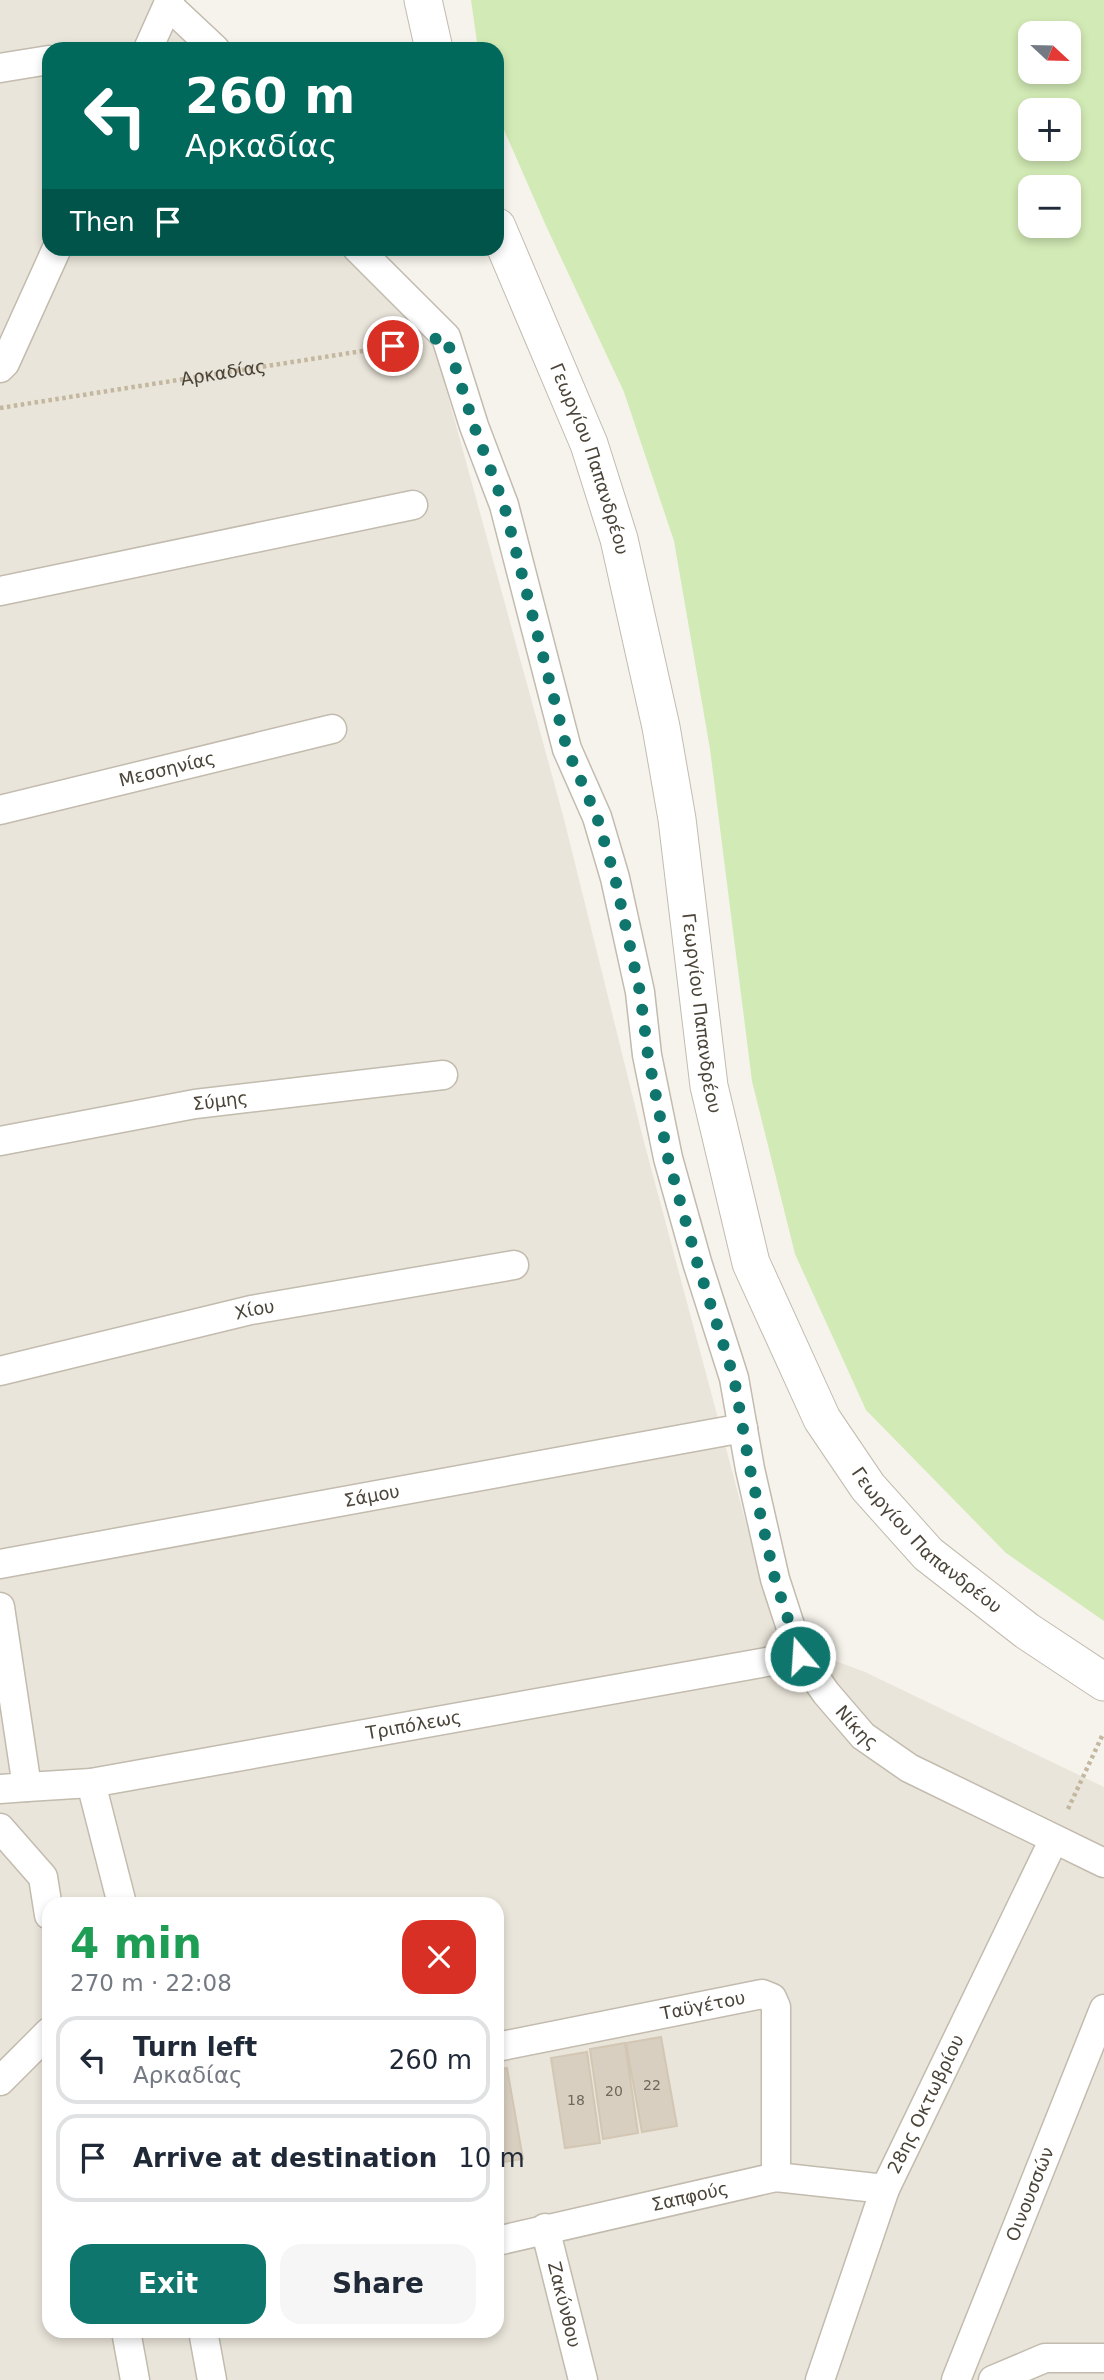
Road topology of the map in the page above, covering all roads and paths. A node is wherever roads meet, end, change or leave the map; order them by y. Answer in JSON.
{"nodes":[{"id":1,"x":423,"y":0,"type":"edge"},
{"id":2,"x":169,"y":2,"type":"edge"},
{"id":3,"x":151,"y":42,"type":"edge"},
{"id":4,"x":208,"y":42,"type":"edge"},
{"id":5,"x":432,"y":42,"type":"edge"},
{"id":6,"x":42,"y":61,"type":"edge"},
{"id":7,"x":0,"y":68,"type":"edge"},
{"id":8,"x":504,"y":244,"type":"edge"},
{"id":9,"x":53,"y":256,"type":"edge"},
{"id":10,"x":365,"y":256,"type":"edge"},
{"id":11,"x":446,"y":337,"type":"junction"},
{"id":12,"x":0,"y":368,"type":"edge"},
{"id":13,"x":0,"y":408,"type":"edge"},
{"id":14,"x":413,"y":505,"type":"dead end"},
{"id":15,"x":0,"y":591,"type":"edge"},
{"id":16,"x":332,"y":729,"type":"dead end"},
{"id":17,"x":0,"y":810,"type":"edge"},
{"id":18,"x":443,"y":1075,"type":"dead end"},
{"id":19,"x":0,"y":1141,"type":"edge"},
{"id":20,"x":514,"y":1265,"type":"dead end"},
{"id":21,"x":0,"y":1371,"type":"edge"},
{"id":22,"x":743,"y":1428,"type":"junction"},
{"id":23,"x":0,"y":1564,"type":"edge"},
{"id":24,"x":0,"y":1606,"type":"edge"},
{"id":25,"x":800,"y":1656,"type":"junction"},
{"id":26,"x":1104,"y":1682,"type":"edge"},
{"id":27,"x":1103,"y":1734,"type":"edge"},
{"id":28,"x":90,"y":1783,"type":"junction"},
{"id":29,"x":13,"y":1788,"type":"edge"},
{"id":30,"x":0,"y":1828,"type":"edge"},
{"id":31,"x":1054,"y":1839,"type":"junction"},
{"id":32,"x":1104,"y":1863,"type":"edge"},
{"id":33,"x":46,"y":1897,"type":"edge"},
{"id":34,"x":120,"y":1897,"type":"edge"},
{"id":35,"x":1104,"y":2009,"type":"edge"},
{"id":36,"x":42,"y":2039,"type":"edge"},
{"id":37,"x":504,"y":2046,"type":"edge"},
{"id":38,"x":0,"y":2081,"type":"edge"},
{"id":39,"x":776,"y":2177,"type":"junction"},
{"id":40,"x":885,"y":2189,"type":"junction"},
{"id":41,"x":545,"y":2228,"type":"junction"},
{"id":42,"x":504,"y":2239,"type":"edge"},
{"id":43,"x":127,"y":2338,"type":"edge"},
{"id":44,"x":204,"y":2338,"type":"edge"},
{"id":45,"x":1104,"y":2358,"type":"edge"},
{"id":46,"x":135,"y":2380,"type":"edge"},
{"id":47,"x":212,"y":2380,"type":"edge"},
{"id":48,"x":583,"y":2380,"type":"edge"},
{"id":49,"x":820,"y":2380,"type":"edge"},
{"id":50,"x":956,"y":2380,"type":"edge"},
{"id":51,"x":993,"y":2380,"type":"edge"}],
"edges":[{"from":1,"to":5,"type":"street"},
{"from":2,"to":3,"type":"street"},
{"from":2,"to":4,"type":"street"},
{"from":6,"to":7,"type":"street"},
{"from":8,"to":26,"type":"street","name":"Γεωργίου Παπανδρέου"},
{"from":9,"to":12,"type":"street"},
{"from":10,"to":11,"type":"street","name":"Νίκης"},
{"from":11,"to":13,"type":"path","name":"Αρκαδίας"},
{"from":11,"to":22,"type":"street","name":"Νίκης"},
{"from":14,"to":15,"type":"street"},
{"from":16,"to":17,"type":"street","name":"Μεσσηνίας"},
{"from":18,"to":19,"type":"street","name":"Σύμης"},
{"from":20,"to":21,"type":"street","name":"Χίου"},
{"from":22,"to":23,"type":"street","name":"Σάμου"},
{"from":22,"to":25,"type":"street","name":"Νίκης"},
{"from":24,"to":29,"type":"street"},
{"from":25,"to":28,"type":"street","name":"Τριπόλεως"},
{"from":25,"to":31,"type":"street","name":"Νίκης"},
{"from":27,"to":31,"type":"path"},
{"from":28,"to":29,"type":"street","name":"Τριπόλεως"},
{"from":28,"to":34,"type":"street"},
{"from":30,"to":33,"type":"street"},
{"from":31,"to":32,"type":"street","name":"Νίκης"},
{"from":31,"to":40,"type":"street","name":"28ης Οκτωβρίου"},
{"from":35,"to":50,"type":"street","name":"Οινουσσών"},
{"from":36,"to":38,"type":"street"},
{"from":37,"to":39,"type":"street","name":"Ταϋγέτου"},
{"from":39,"to":40,"type":"street","name":"Σαπφούς"},
{"from":39,"to":41,"type":"street","name":"Σαπφούς"},
{"from":40,"to":49,"type":"street","name":"28ης Οκτωβρίου"},
{"from":41,"to":42,"type":"street","name":"Σαπφούς"},
{"from":41,"to":48,"type":"street","name":"Ζακύνθου"},
{"from":43,"to":46,"type":"street"},
{"from":44,"to":47,"type":"street"},
{"from":45,"to":51,"type":"street"}]}
